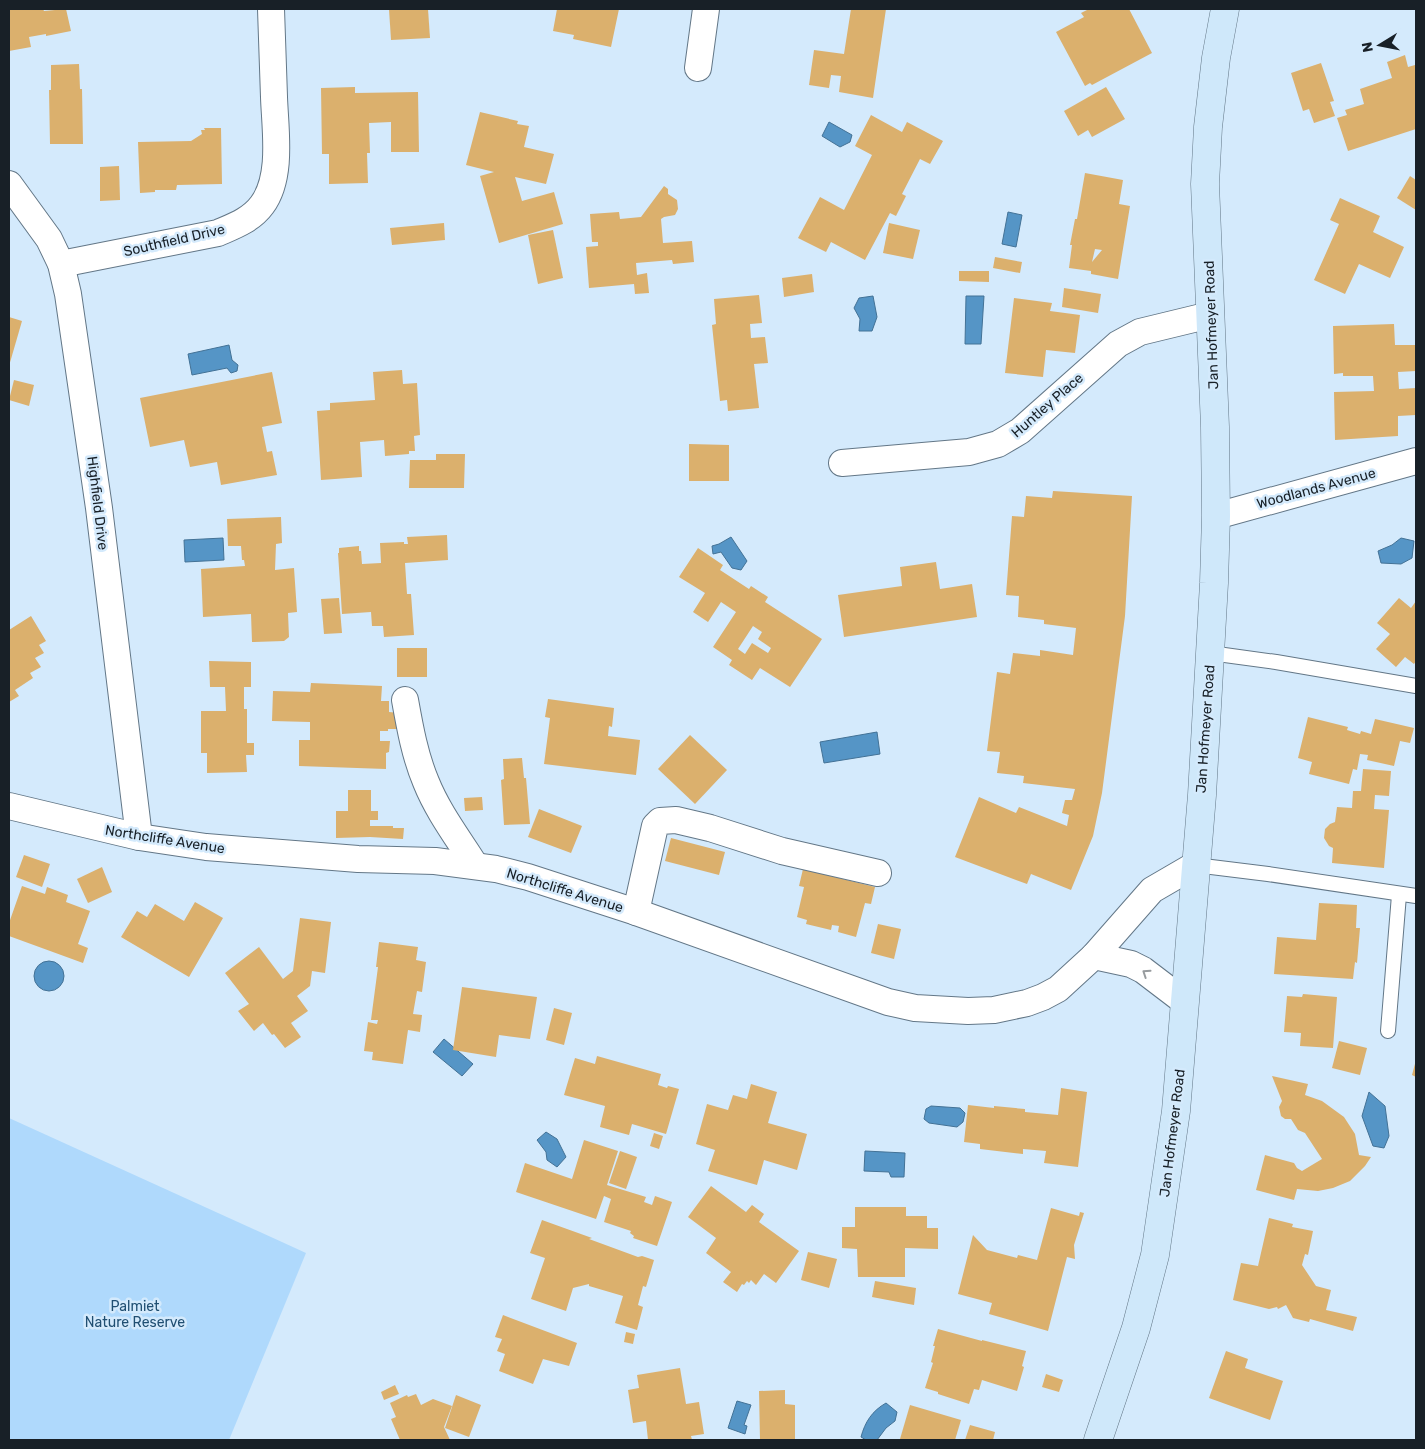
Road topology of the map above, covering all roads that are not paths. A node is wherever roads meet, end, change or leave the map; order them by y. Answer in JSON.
{"nodes":[{"id":1,"x":272,"y":9,"type":"edge"},
{"id":2,"x":706,"y":9,"type":"edge"},
{"id":3,"x":1225,"y":9,"type":"edge"},
{"id":4,"x":698,"y":68,"type":"dead end"},
{"id":5,"x":9,"y":184,"type":"edge"},
{"id":6,"x":61,"y":264,"type":"junction"},
{"id":7,"x":1210,"y":316,"type":"junction"},
{"id":8,"x":1416,"y":461,"type":"edge"},
{"id":9,"x":842,"y":463,"type":"dead end"},
{"id":10,"x":1216,"y":516,"type":"junction"},
{"id":11,"x":1210,"y":653,"type":"junction"},
{"id":12,"x":1416,"y":686,"type":"edge"},
{"id":13,"x":405,"y":700,"type":"dead end"},
{"id":14,"x":9,"y":806,"type":"edge"},
{"id":15,"x":139,"y":837,"type":"junction"},
{"id":16,"x":475,"y":865,"type":"junction"},
{"id":17,"x":1195,"y":865,"type":"junction"},
{"id":18,"x":878,"y":873,"type":"dead end"},
{"id":19,"x":1399,"y":895,"type":"junction"},
{"id":20,"x":1416,"y":896,"type":"edge"},
{"id":21,"x":636,"y":912,"type":"junction"},
{"id":22,"x":1094,"y":956,"type":"junction"},
{"id":23,"x":1185,"y":1002,"type":"junction"},
{"id":24,"x":1388,"y":1031,"type":"dead end"},
{"id":25,"x":1098,"y":1440,"type":"edge"}],
"edges":[{"from":1,"to":6,"type":"street","name":"Southfield Drive"},
{"from":2,"to":4,"type":"street"},
{"from":3,"to":7,"type":"street","name":"Jan Hofmeyer Road"},
{"from":5,"to":6,"type":"street","name":"Highfield Drive"},
{"from":6,"to":15,"type":"street","name":"Highfield Drive"},
{"from":7,"to":9,"type":"street","name":"Huntley Place"},
{"from":7,"to":10,"type":"street","name":"Jan Hofmeyer Road"},
{"from":8,"to":10,"type":"street","name":"Woodlands Avenue"},
{"from":10,"to":11,"type":"street","name":"Jan Hofmeyer Road"},
{"from":11,"to":12,"type":"lane"},
{"from":11,"to":17,"type":"street","name":"Jan Hofmeyer Road"},
{"from":13,"to":16,"type":"street"},
{"from":14,"to":15,"type":"street","name":"Northcliffe Avenue"},
{"from":15,"to":16,"type":"street","name":"Northcliffe Avenue"},
{"from":16,"to":21,"type":"street","name":"Northcliffe Avenue"},
{"from":17,"to":19,"type":"lane"},
{"from":17,"to":22,"type":"street","name":"Northcliffe Avenue"},
{"from":17,"to":23,"type":"street","name":"Jan Hofmeyer Road"},
{"from":18,"to":21,"type":"street"},
{"from":19,"to":20,"type":"lane"},
{"from":19,"to":24,"type":"lane"},
{"from":21,"to":22,"type":"street","name":"Northcliffe Avenue"},
{"from":23,"to":22,"type":"street","one_way":true},
{"from":23,"to":25,"type":"street","name":"Jan Hofmeyer Road"}]}
